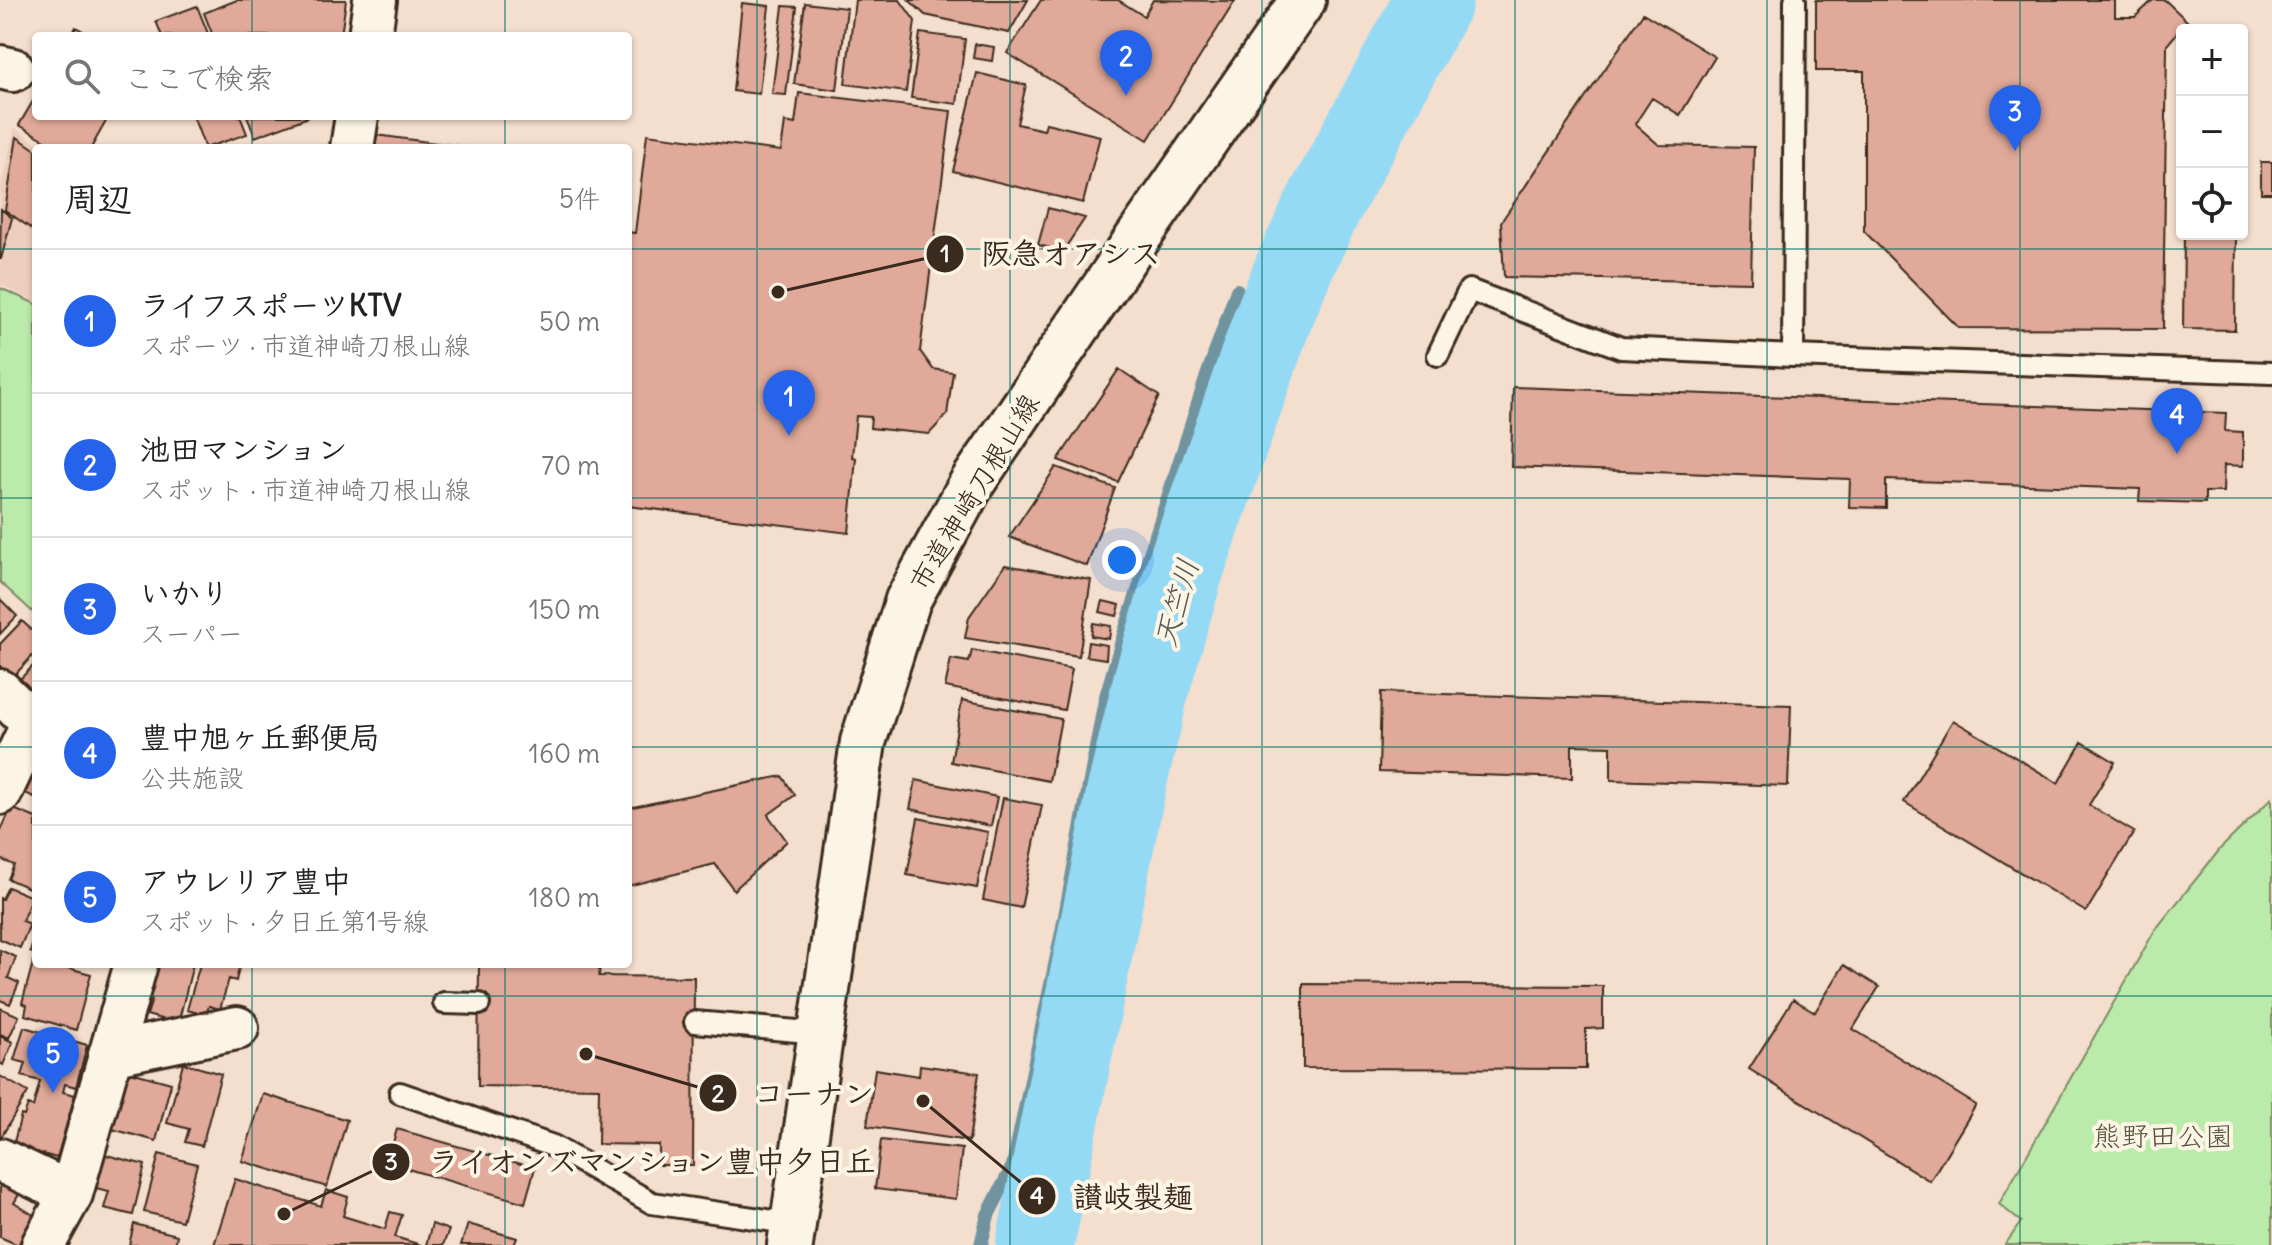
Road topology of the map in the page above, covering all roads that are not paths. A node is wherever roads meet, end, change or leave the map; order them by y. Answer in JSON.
{"nodes":[{"id":1,"x":375,"y":0,"type":"edge"},
{"id":2,"x":1303,"y":0,"type":"edge"},
{"id":3,"x":1795,"y":0,"type":"edge"},
{"id":4,"x":371,"y":32,"type":"edge"},
{"id":5,"x":356,"y":120,"type":"edge"},
{"id":6,"x":353,"y":144,"type":"edge"},
{"id":7,"x":1438,"y":355,"type":"dead end"},
{"id":8,"x":1793,"y":356,"type":"junction"},
{"id":9,"x":2272,"y":373,"type":"edge"},
{"id":10,"x":0,"y":691,"type":"edge"},
{"id":11,"x":32,"y":722,"type":"edge"},
{"id":12,"x":32,"y":725,"type":"edge"},
{"id":13,"x":0,"y":793,"type":"edge"},
{"id":14,"x":135,"y":968,"type":"edge"},
{"id":15,"x":444,"y":1003,"type":"dead end"},
{"id":16,"x":479,"y":1004,"type":"dead end"},
{"id":17,"x":695,"y":1022,"type":"dead end"},
{"id":18,"x":237,"y":1028,"type":"dead end"},
{"id":19,"x":820,"y":1033,"type":"junction"},
{"id":20,"x":110,"y":1054,"type":"junction"},
{"id":21,"x":400,"y":1093,"type":"dead end"},
{"id":22,"x":0,"y":1160,"type":"edge"},
{"id":23,"x":71,"y":1194,"type":"junction"},
{"id":24,"x":792,"y":1234,"type":"edge"},
{"id":25,"x":43,"y":1245,"type":"edge"}],
"edges":[{"from":1,"to":4,"type":"street"},
{"from":2,"to":19,"type":"street","name":"市道神崎刀根山線"},
{"from":3,"to":8,"type":"lane"},
{"from":5,"to":6,"type":"street"},
{"from":7,"to":8,"type":"lane"},
{"from":8,"to":9,"type":"lane"},
{"from":10,"to":11,"type":"street"},
{"from":12,"to":13,"type":"street"},
{"from":14,"to":20,"type":"street"},
{"from":15,"to":16,"type":"lane"},
{"from":17,"to":19,"type":"lane"},
{"from":18,"to":20,"type":"street"},
{"from":19,"to":24,"type":"street","name":"市道神崎刀根山線"},
{"from":20,"to":23,"type":"street"},
{"from":21,"to":24,"type":"lane"},
{"from":22,"to":23,"type":"street"},
{"from":23,"to":25,"type":"street"}]}
